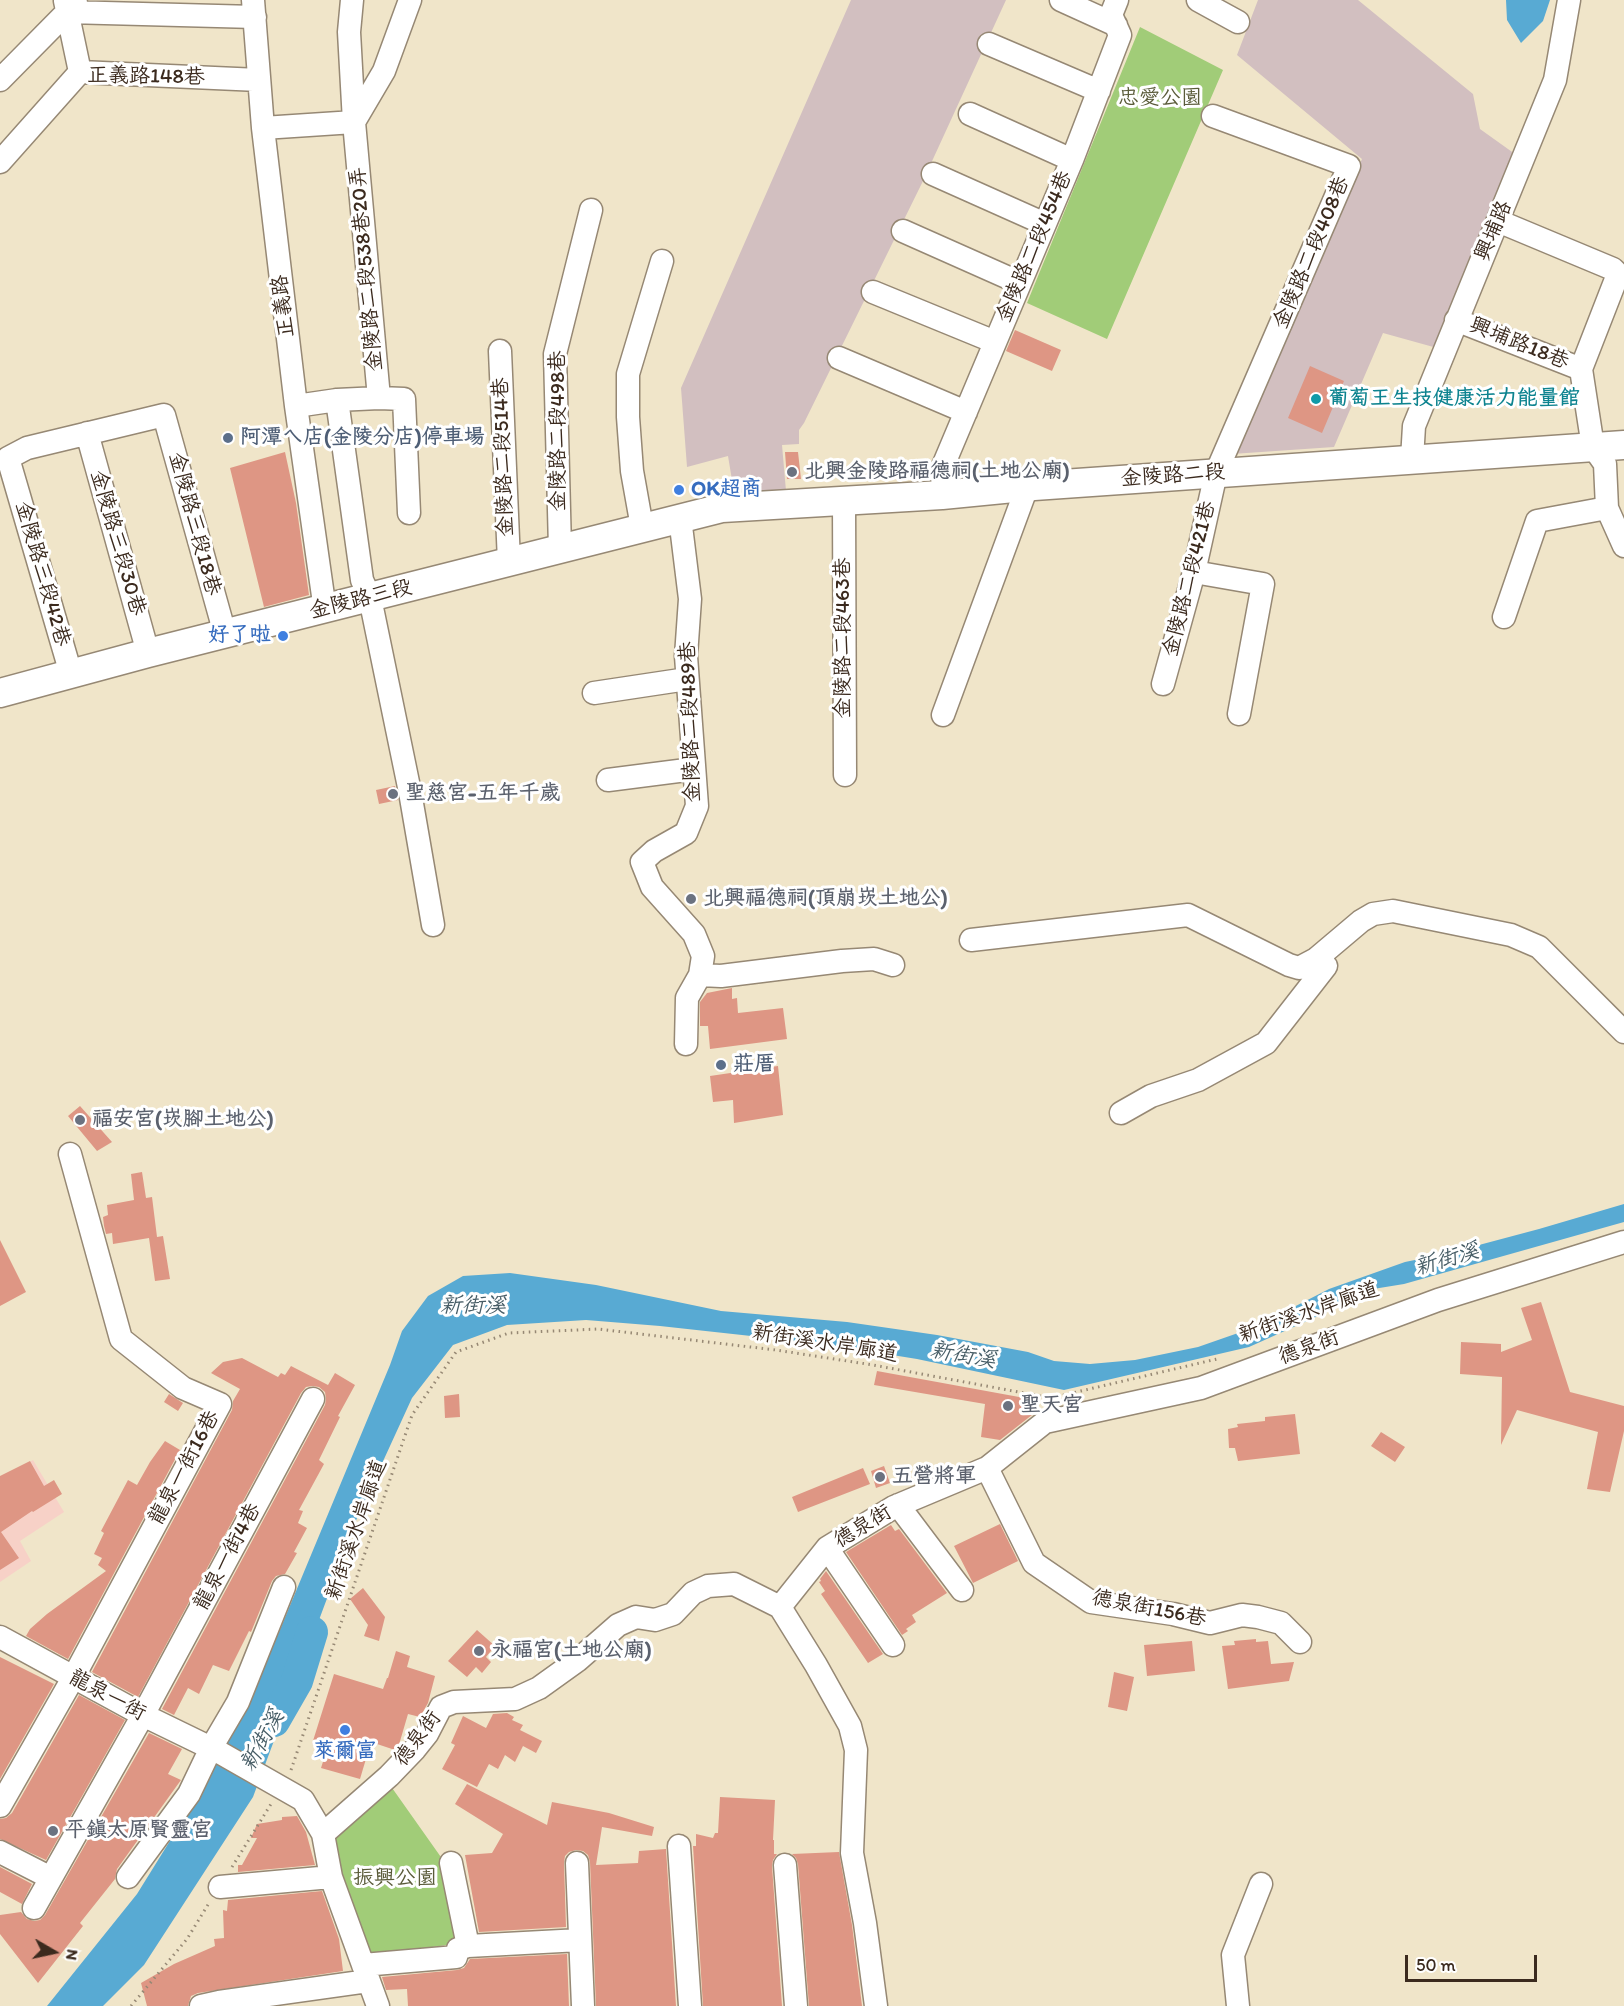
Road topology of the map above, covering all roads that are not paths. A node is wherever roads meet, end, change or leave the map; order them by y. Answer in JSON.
{"nodes":[{"id":1,"x":352,"y":0,"type":"edge"},
{"id":2,"x":410,"y":0,"type":"edge"},
{"id":3,"x":1061,"y":0,"type":"edge"},
{"id":4,"x":1117,"y":0,"type":"edge"},
{"id":5,"x":1198,"y":0,"type":"edge"},
{"id":6,"x":1569,"y":0,"type":"edge"},
{"id":7,"x":70,"y":4,"type":"edge"},
{"id":8,"x":254,"y":9,"type":"edge"},
{"id":9,"x":1238,"y":22,"type":"dead end"},
{"id":10,"x":1116,"y":25,"type":"junction"},
{"id":11,"x":989,"y":44,"type":"dead end"},
{"id":12,"x":3,"y":71,"type":"edge"},
{"id":13,"x":80,"y":72,"type":"junction"},
{"id":14,"x":259,"y":80,"type":"junction"},
{"id":15,"x":1100,"y":92,"type":"junction"},
{"id":16,"x":970,"y":114,"type":"dead end"},
{"id":17,"x":1213,"y":116,"type":"dead end"},
{"id":18,"x":354,"y":122,"type":"junction"},
{"id":19,"x":263,"y":128,"type":"junction"},
{"id":20,"x":1072,"y":160,"type":"junction"},
{"id":21,"x":0,"y":162,"type":"edge"},
{"id":22,"x":933,"y":174,"type":"dead end"},
{"id":23,"x":591,"y":210,"type":"dead end"},
{"id":24,"x":1498,"y":221,"type":"junction"},
{"id":25,"x":1045,"y":224,"type":"junction"},
{"id":26,"x":903,"y":231,"type":"dead end"},
{"id":27,"x":662,"y":261,"type":"dead end"},
{"id":28,"x":1020,"y":283,"type":"junction"},
{"id":29,"x":873,"y":291,"type":"dead end"},
{"id":30,"x":1456,"y":320,"type":"junction"},
{"id":31,"x":995,"y":342,"type":"junction"},
{"id":32,"x":500,"y":351,"type":"dead end"},
{"id":33,"x":839,"y":358,"type":"dead end"},
{"id":34,"x":1581,"y":369,"type":"junction"},
{"id":35,"x":379,"y":398,"type":"junction"},
{"id":36,"x":337,"y":400,"type":"junction"},
{"id":37,"x":296,"y":406,"type":"junction"},
{"id":38,"x":966,"y":412,"type":"junction"},
{"id":39,"x":164,"y":415,"type":"joint"},
{"id":40,"x":87,"y":432,"type":"junction"},
{"id":41,"x":1624,"y":445,"type":"edge"},
{"id":42,"x":1593,"y":447,"type":"junction"},
{"id":43,"x":1412,"y":459,"type":"junction"},
{"id":44,"x":1216,"y":473,"type":"junction"},
{"id":45,"x":1027,"y":487,"type":"junction"},
{"id":46,"x":942,"y":495,"type":"junction"},
{"id":47,"x":844,"y":500,"type":"junction"},
{"id":48,"x":722,"y":508,"type":"joint"},
{"id":49,"x":1607,"y":508,"type":"junction"},
{"id":50,"x":410,"y":513,"type":"dead end"},
{"id":51,"x":680,"y":518,"type":"junction"},
{"id":52,"x":642,"y":527,"type":"junction"},
{"id":53,"x":1624,"y":546,"type":"edge"},
{"id":54,"x":560,"y":549,"type":"junction"},
{"id":55,"x":509,"y":562,"type":"junction"},
{"id":56,"x":1194,"y":572,"type":"junction"},
{"id":57,"x":370,"y":598,"type":"junction"},
{"id":58,"x":325,"y":610,"type":"junction"},
{"id":59,"x":1504,"y":617,"type":"dead end"},
{"id":60,"x":225,"y":634,"type":"junction"},
{"id":61,"x":148,"y":653,"type":"junction"},
{"id":62,"x":71,"y":674,"type":"junction"},
{"id":63,"x":687,"y":679,"type":"junction"},
{"id":64,"x":1163,"y":684,"type":"dead end"},
{"id":65,"x":0,"y":693,"type":"edge"},
{"id":66,"x":594,"y":693,"type":"dead end"},
{"id":67,"x":1239,"y":714,"type":"dead end"},
{"id":68,"x":943,"y":715,"type":"dead end"},
{"id":69,"x":694,"y":769,"type":"junction"},
{"id":70,"x":845,"y":775,"type":"dead end"},
{"id":71,"x":608,"y":780,"type":"dead end"},
{"id":72,"x":433,"y":924,"type":"dead end"},
{"id":73,"x":971,"y":940,"type":"dead end"},
{"id":74,"x":1317,"y":958,"type":"junction"},
{"id":75,"x":893,"y":965,"type":"dead end"},
{"id":76,"x":700,"y":975,"type":"junction"},
{"id":77,"x":1624,"y":1032,"type":"edge"},
{"id":78,"x":686,"y":1044,"type":"dead end"},
{"id":79,"x":1121,"y":1113,"type":"dead end"},
{"id":80,"x":70,"y":1154,"type":"dead end"},
{"id":81,"x":1624,"y":1242,"type":"edge"},
{"id":82,"x":313,"y":1399,"type":"dead end"},
{"id":83,"x":987,"y":1468,"type":"junction"},
{"id":84,"x":898,"y":1505,"type":"junction"},
{"id":85,"x":827,"y":1548,"type":"junction"},
{"id":86,"x":284,"y":1587,"type":"dead end"},
{"id":87,"x":962,"y":1590,"type":"dead end"},
{"id":88,"x":780,"y":1607,"type":"junction"},
{"id":89,"x":0,"y":1637,"type":"edge"},
{"id":90,"x":1300,"y":1642,"type":"dead end"},
{"id":91,"x":893,"y":1645,"type":"dead end"},
{"id":92,"x":73,"y":1678,"type":"junction"},
{"id":93,"x":142,"y":1715,"type":"junction"},
{"id":94,"x":214,"y":1750,"type":"junction"},
{"id":95,"x":0,"y":1806,"type":"edge"},
{"id":96,"x":323,"y":1834,"type":"junction"},
{"id":97,"x":679,"y":1846,"type":"dead end"},
{"id":98,"x":0,"y":1852,"type":"edge"},
{"id":99,"x":451,"y":1863,"type":"dead end"},
{"id":100,"x":577,"y":1863,"type":"dead end"},
{"id":101,"x":785,"y":1865,"type":"dead end"},
{"id":102,"x":128,"y":1877,"type":"dead end"},
{"id":103,"x":331,"y":1877,"type":"junction"},
{"id":104,"x":51,"y":1878,"type":"junction"},
{"id":105,"x":1261,"y":1884,"type":"dead end"},
{"id":106,"x":220,"y":1887,"type":"road end"},
{"id":107,"x":34,"y":1908,"type":"dead end"},
{"id":108,"x":580,"y":1940,"type":"junction"},
{"id":109,"x":468,"y":1947,"type":"junction"},
{"id":110,"x":366,"y":1973,"type":"junction"},
{"id":111,"x":201,"y":2006,"type":"edge"},
{"id":112,"x":378,"y":2006,"type":"edge"},
{"id":113,"x":584,"y":2006,"type":"edge"},
{"id":114,"x":690,"y":2006,"type":"edge"},
{"id":115,"x":796,"y":2006,"type":"edge"},
{"id":116,"x":876,"y":2006,"type":"edge"},
{"id":117,"x":1238,"y":2006,"type":"edge"}],
"edges":[{"from":1,"to":18,"type":"street","name":"金陵路二段538巷20弄"},
{"from":2,"to":18,"type":"street"},
{"from":3,"to":10,"type":"street"},
{"from":4,"to":10,"type":"street","name":"金陵路二段454巷"},
{"from":5,"to":9,"type":"street"},
{"from":6,"to":24,"type":"street","name":"興埔路"},
{"from":7,"to":8,"type":"street"},
{"from":7,"to":12,"type":"street"},
{"from":7,"to":13,"type":"street"},
{"from":8,"to":14,"type":"street","name":"正義路"},
{"from":10,"to":15,"type":"street","name":"金陵路二段454巷"},
{"from":11,"to":15,"type":"street"},
{"from":13,"to":14,"type":"street","name":"正義路148巷"},
{"from":13,"to":21,"type":"street","name":"正義路148巷"},
{"from":14,"to":19,"type":"street","name":"正義路"},
{"from":15,"to":20,"type":"street","name":"金陵路二段454巷"},
{"from":16,"to":20,"type":"street"},
{"from":17,"to":44,"type":"street","name":"金陵路二段408巷"},
{"from":18,"to":19,"type":"street"},
{"from":18,"to":35,"type":"street","name":"金陵路二段538巷20弄"},
{"from":19,"to":37,"type":"street","name":"正義路"},
{"from":20,"to":25,"type":"street","name":"金陵路二段454巷"},
{"from":22,"to":25,"type":"street"},
{"from":23,"to":54,"type":"street","name":"金陵路二段498巷"},
{"from":24,"to":30,"type":"street","name":"興埔路"},
{"from":24,"to":34,"type":"street"},
{"from":25,"to":28,"type":"street","name":"金陵路二段454巷"},
{"from":26,"to":28,"type":"street"},
{"from":27,"to":52,"type":"street"},
{"from":28,"to":31,"type":"street","name":"金陵路二段454巷"},
{"from":29,"to":31,"type":"street"},
{"from":30,"to":34,"type":"street","name":"興埔路18巷"},
{"from":30,"to":43,"type":"street","name":"興埔路"},
{"from":31,"to":38,"type":"street","name":"金陵路二段454巷"},
{"from":32,"to":55,"type":"street","name":"金陵路二段514巷"},
{"from":33,"to":38,"type":"street"},
{"from":34,"to":42,"type":"street"},
{"from":35,"to":36,"type":"street"},
{"from":35,"to":50,"type":"street","name":"金陵路二段538巷20弄"},
{"from":36,"to":37,"type":"street"},
{"from":36,"to":57,"type":"street"},
{"from":37,"to":58,"type":"street","name":"正義路"},
{"from":38,"to":46,"type":"street","name":"金陵路二段454巷"},
{"from":39,"to":40,"type":"street","name":"金陵路三段42巷"},
{"from":39,"to":60,"type":"street","name":"金陵路三段18巷"},
{"from":40,"to":61,"type":"street","name":"金陵路三段30巷"},
{"from":40,"to":62,"type":"street","name":"金陵路三段42巷"},
{"from":41,"to":42,"type":"main road","name":"金陵路二段"},
{"from":42,"to":43,"type":"main road","name":"金陵路二段"},
{"from":42,"to":49,"type":"street"},
{"from":43,"to":44,"type":"main road","name":"金陵路二段"},
{"from":44,"to":45,"type":"main road","name":"金陵路二段"},
{"from":44,"to":56,"type":"street","name":"金陵路二段421巷"},
{"from":45,"to":46,"type":"main road","name":"金陵路二段"},
{"from":45,"to":68,"type":"street"},
{"from":46,"to":47,"type":"main road","name":"金陵路二段"},
{"from":47,"to":48,"type":"main road","name":"金陵路二段"},
{"from":47,"to":70,"type":"street","name":"金陵路二段463巷"},
{"from":48,"to":51,"type":"main road","name":"金陵路三段"},
{"from":49,"to":53,"type":"street"},
{"from":49,"to":59,"type":"street"},
{"from":51,"to":52,"type":"main road","name":"金陵路三段"},
{"from":51,"to":63,"type":"street","name":"金陵路二段489巷"},
{"from":52,"to":54,"type":"main road","name":"金陵路三段"},
{"from":54,"to":55,"type":"main road","name":"金陵路三段"},
{"from":55,"to":57,"type":"main road","name":"金陵路三段"},
{"from":56,"to":64,"type":"street","name":"金陵路二段421巷"},
{"from":56,"to":67,"type":"street"},
{"from":57,"to":58,"type":"main road","name":"金陵路三段"},
{"from":57,"to":72,"type":"street"},
{"from":58,"to":60,"type":"main road","name":"金陵路三段"},
{"from":60,"to":61,"type":"main road","name":"金陵路三段"},
{"from":61,"to":62,"type":"main road","name":"金陵路三段"},
{"from":62,"to":65,"type":"main road","name":"金陵路三段"},
{"from":63,"to":66,"type":"street"},
{"from":63,"to":69,"type":"street","name":"金陵路二段489巷"},
{"from":69,"to":71,"type":"street"},
{"from":69,"to":76,"type":"street","name":"金陵路二段489巷"},
{"from":73,"to":74,"type":"street"},
{"from":74,"to":77,"type":"street"},
{"from":74,"to":79,"type":"street"},
{"from":75,"to":76,"type":"street"},
{"from":76,"to":78,"type":"street"},
{"from":80,"to":92,"type":"street","name":"龍泉一街16巷"},
{"from":81,"to":83,"type":"street","name":"德泉街"},
{"from":82,"to":93,"type":"street","name":"龍泉一街4巷"},
{"from":83,"to":84,"type":"street","name":"德泉街"},
{"from":83,"to":90,"type":"street","name":"德泉街156巷"},
{"from":84,"to":85,"type":"street","name":"德泉街"},
{"from":84,"to":87,"type":"street"},
{"from":85,"to":88,"type":"street","name":"德泉街"},
{"from":85,"to":91,"type":"street"},
{"from":86,"to":94,"type":"street"},
{"from":88,"to":96,"type":"street","name":"德泉街"},
{"from":88,"to":116,"type":"street"},
{"from":89,"to":92,"type":"street","name":"龍泉一街"},
{"from":92,"to":93,"type":"street","name":"龍泉一街"},
{"from":92,"to":95,"type":"street"},
{"from":93,"to":94,"type":"street","name":"龍泉一街"},
{"from":93,"to":104,"type":"street","name":"龍泉一街4巷"},
{"from":94,"to":96,"type":"street","name":"龍泉一街"},
{"from":94,"to":102,"type":"street"},
{"from":96,"to":103,"type":"street","name":"龍泉一街"},
{"from":97,"to":114,"type":"street"},
{"from":98,"to":104,"type":"street"},
{"from":99,"to":109,"type":"street"},
{"from":100,"to":108,"type":"street"},
{"from":101,"to":115,"type":"street"},
{"from":103,"to":106,"type":"street"},
{"from":103,"to":110,"type":"street","name":"龍泉一街"},
{"from":104,"to":107,"type":"street","name":"龍泉一街4巷"},
{"from":105,"to":117,"type":"street"},
{"from":108,"to":109,"type":"street"},
{"from":108,"to":113,"type":"street"},
{"from":109,"to":110,"type":"street"},
{"from":110,"to":111,"type":"street"},
{"from":110,"to":112,"type":"street","name":"龍泉一街"}]}
